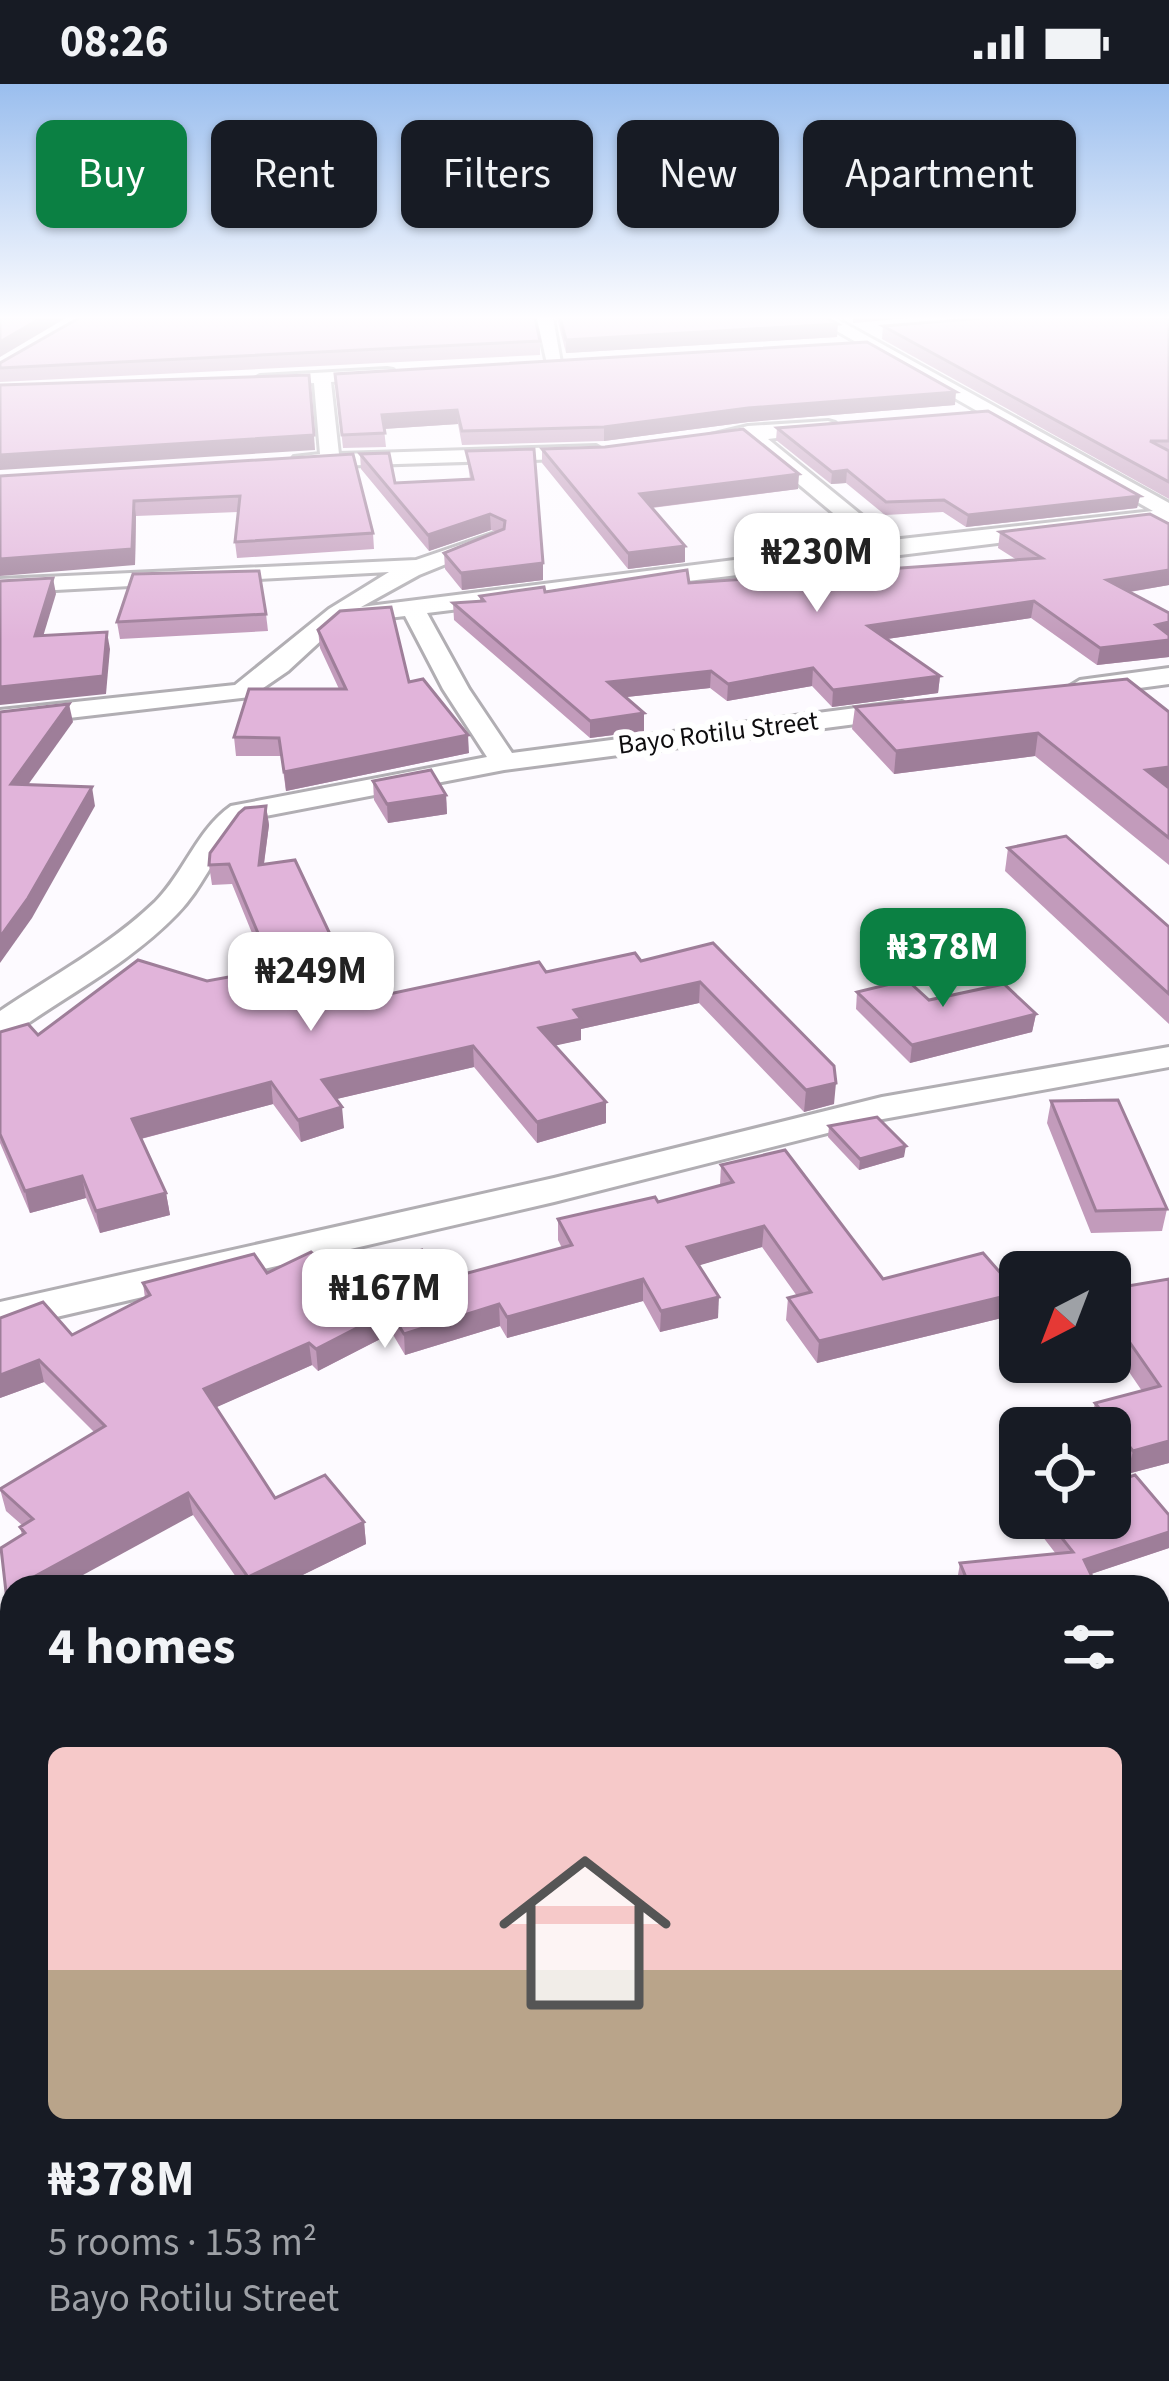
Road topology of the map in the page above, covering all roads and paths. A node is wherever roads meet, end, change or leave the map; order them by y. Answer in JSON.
{"nodes":[{"id":1,"x":327,"y":425,"type":"edge"},
{"id":2,"x":850,"y":425,"type":"edge"},
{"id":3,"x":1018,"y":425,"type":"edge"},
{"id":4,"x":748,"y":432,"type":"junction"},
{"id":5,"x":667,"y":445,"type":"edge"},
{"id":6,"x":625,"y":449,"type":"edge"},
{"id":7,"x":330,"y":459,"type":"junction"},
{"id":8,"x":285,"y":462,"type":"edge"},
{"id":9,"x":1169,"y":514,"type":"edge"},
{"id":10,"x":492,"y":542,"type":"edge"},
{"id":11,"x":887,"y":547,"type":"junction"},
{"id":12,"x":422,"y":562,"type":"junction"},
{"id":13,"x":0,"y":586,"type":"edge"},
{"id":14,"x":413,"y":608,"type":"junction"},
{"id":15,"x":332,"y":618,"type":"junction"},
{"id":16,"x":1169,"y":676,"type":"edge"},
{"id":17,"x":1051,"y":692,"type":"edge"},
{"id":18,"x":939,"y":705,"type":"edge"},
{"id":19,"x":0,"y":718,"type":"edge"},
{"id":20,"x":504,"y":762,"type":"junction"},
{"id":21,"x":0,"y":1027,"type":"edge"},
{"id":22,"x":1169,"y":1057,"type":"edge"},
{"id":23,"x":0,"y":1316,"type":"edge"}],
"edges":[{"from":1,"to":7,"type":"street"},
{"from":2,"to":4,"type":"street"},
{"from":3,"to":9,"type":"street"},
{"from":4,"to":5,"type":"street"},
{"from":4,"to":11,"type":"street"},
{"from":6,"to":7,"type":"street"},
{"from":7,"to":8,"type":"street"},
{"from":9,"to":11,"type":"street"},
{"from":10,"to":12,"type":"street"},
{"from":11,"to":14,"type":"street"},
{"from":12,"to":13,"type":"street"},
{"from":12,"to":15,"type":"street"},
{"from":14,"to":15,"type":"street"},
{"from":14,"to":20,"type":"street"},
{"from":15,"to":19,"type":"street"},
{"from":16,"to":17,"type":"street"},
{"from":18,"to":20,"type":"street","name":"Bayo Rotilu Street"},
{"from":20,"to":21,"type":"street","name":"Bayo Rotilu Street"},
{"from":22,"to":23,"type":"street"}]}
